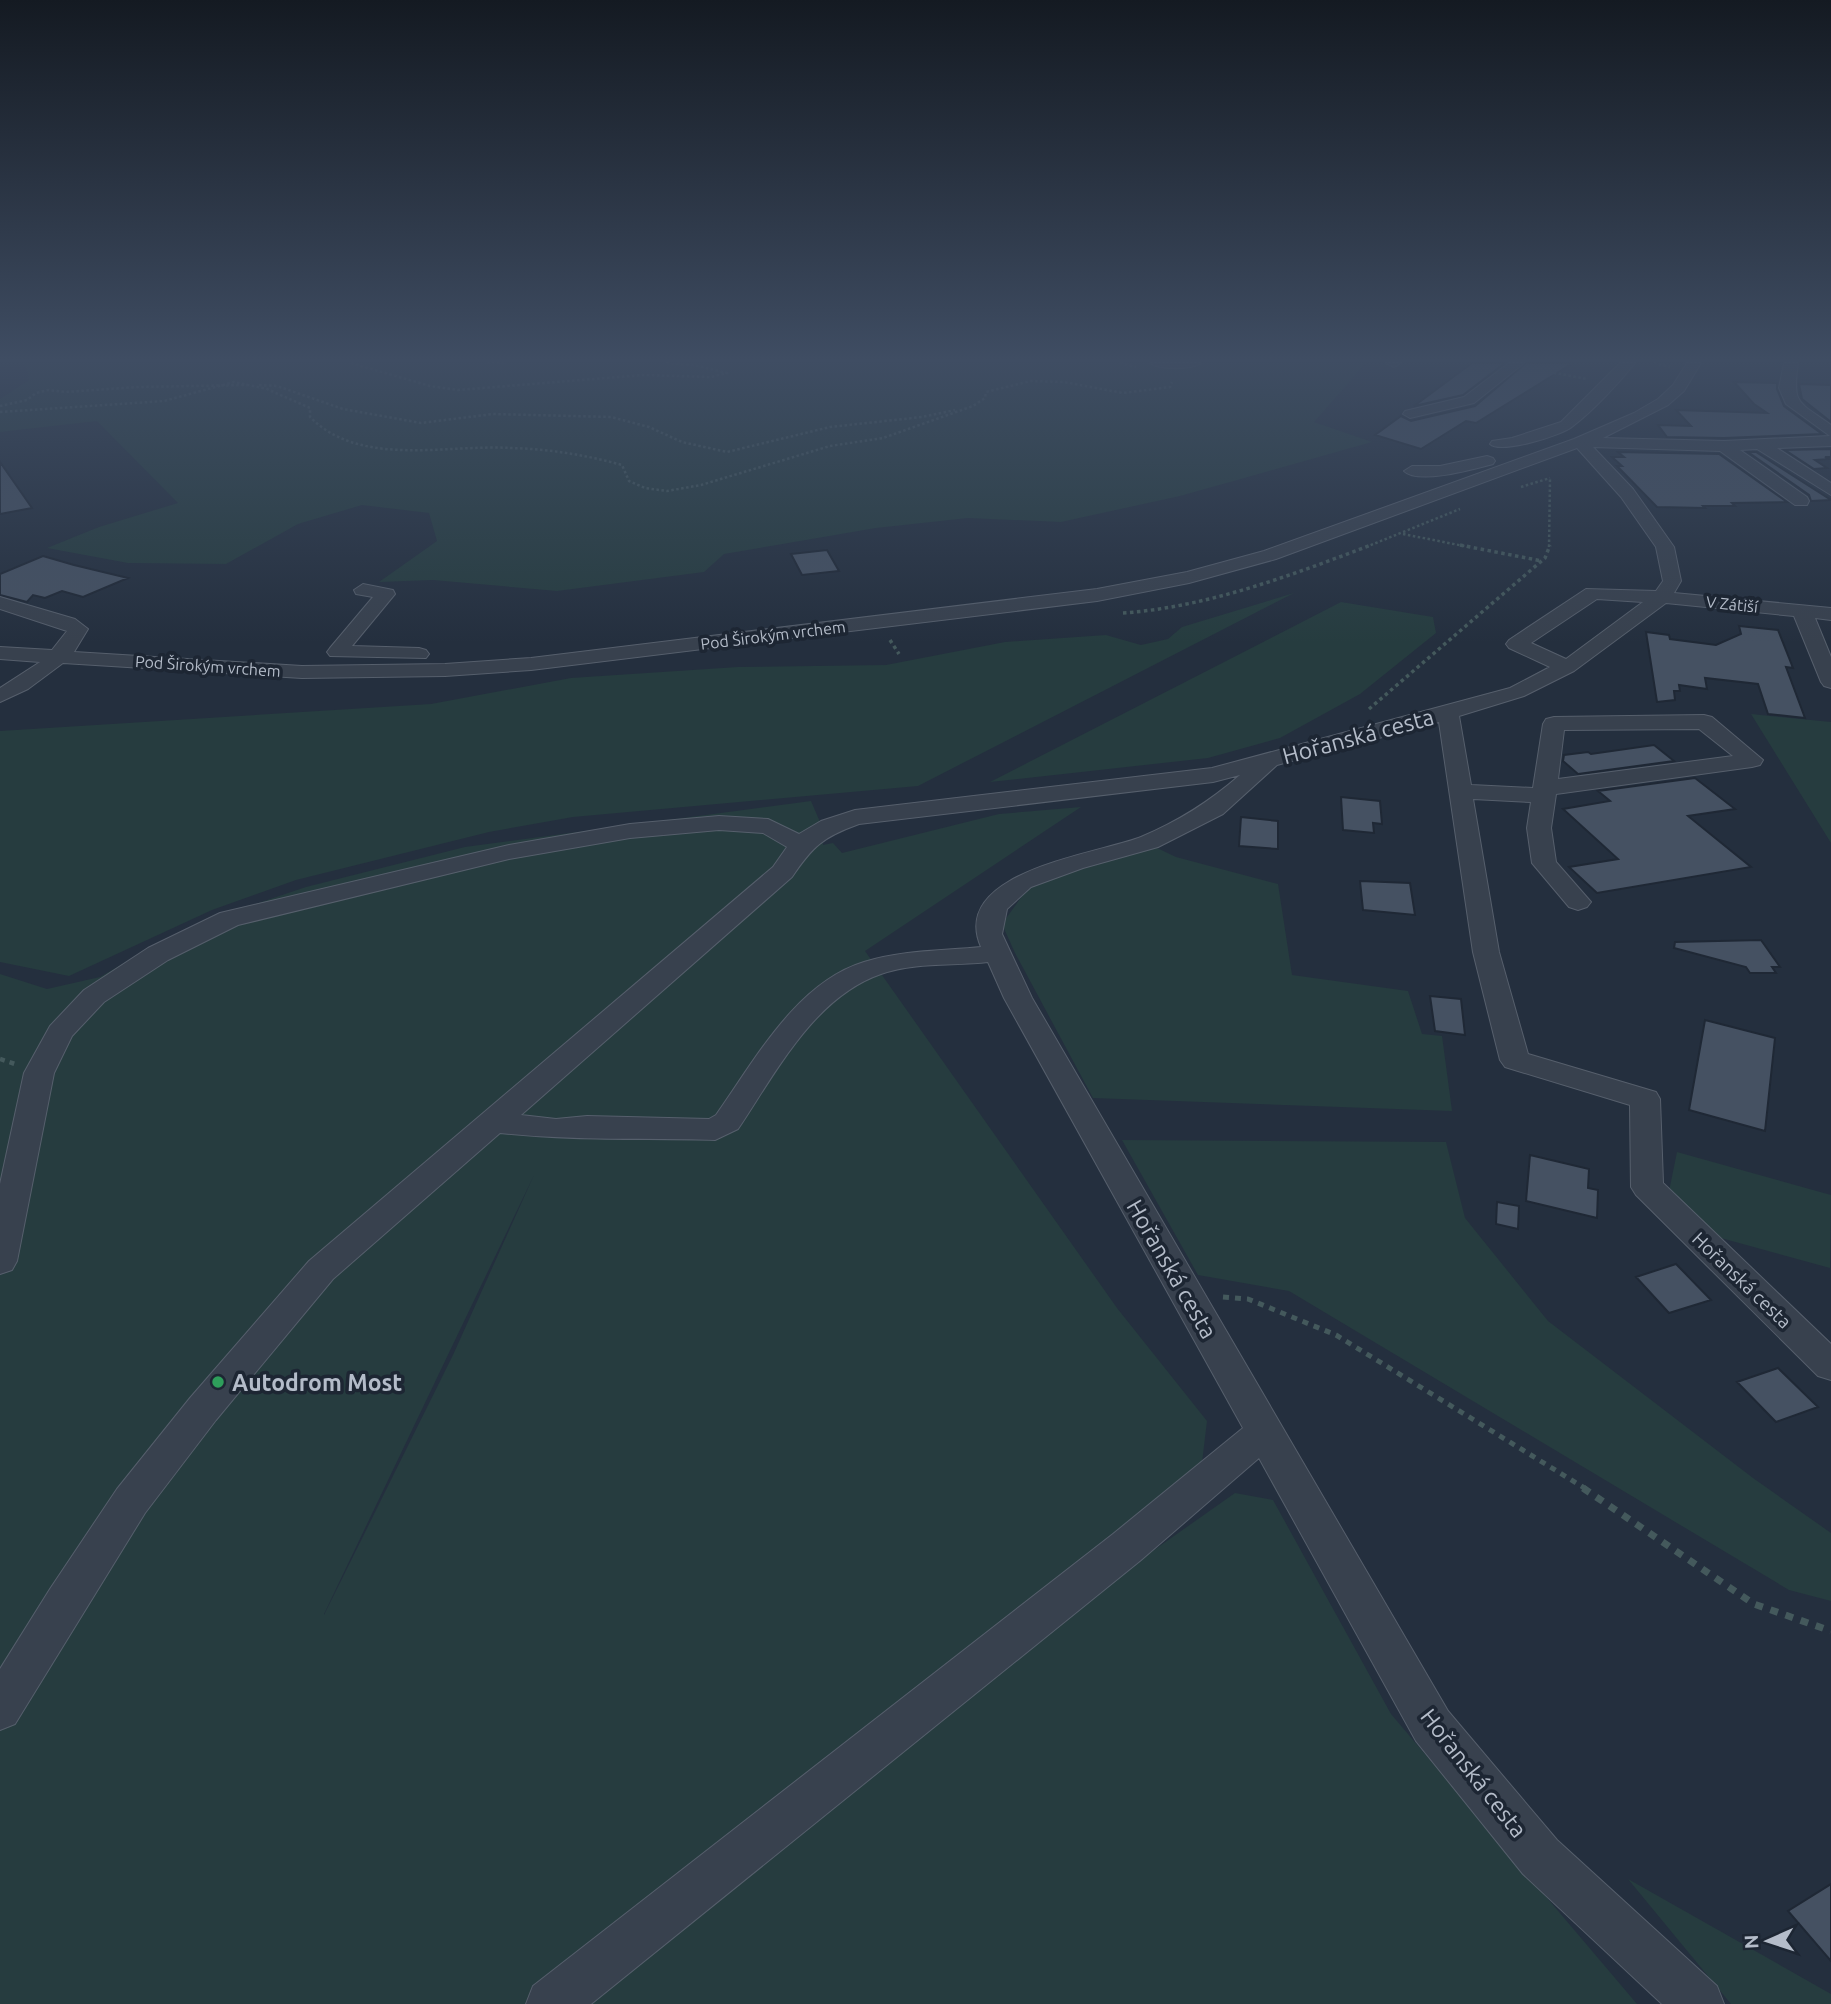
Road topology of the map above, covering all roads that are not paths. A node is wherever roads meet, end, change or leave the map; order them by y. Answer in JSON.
{"nodes":[{"id":1,"x":1505,"y":457,"type":"edge"},
{"id":2,"x":1512,"y":457,"type":"edge"},
{"id":3,"x":1541,"y":457,"type":"edge"},
{"id":4,"x":1593,"y":457,"type":"edge"},
{"id":5,"x":1739,"y":457,"type":"edge"},
{"id":6,"x":1779,"y":457,"type":"edge"},
{"id":7,"x":1534,"y":459,"type":"junction"},
{"id":8,"x":1412,"y":471,"type":"dead end"},
{"id":9,"x":1831,"y":491,"type":"edge"},
{"id":10,"x":1801,"y":501,"type":"dead end"},
{"id":11,"x":363,"y":590,"type":"dead end"},
{"id":12,"x":1662,"y":597,"type":"junction"},
{"id":13,"x":0,"y":603,"type":"edge"},
{"id":14,"x":1802,"y":611,"type":"junction"},
{"id":15,"x":1831,"y":614,"type":"edge"},
{"id":16,"x":0,"y":653,"type":"edge"},
{"id":17,"x":58,"y":656,"type":"junction"},
{"id":18,"x":1567,"y":667,"type":"junction"},
{"id":19,"x":445,"y":670,"type":"junction"},
{"id":20,"x":1831,"y":682,"type":"edge"},
{"id":21,"x":0,"y":696,"type":"edge"},
{"id":22,"x":1448,"y":713,"type":"junction"},
{"id":23,"x":1274,"y":757,"type":"junction"},
{"id":24,"x":1461,"y":791,"type":"junction"},
{"id":25,"x":1545,"y":792,"type":"junction"},
{"id":26,"x":799,"y":845,"type":"junction"},
{"id":27,"x":1578,"y":902,"type":"dead end"},
{"id":28,"x":998,"y":953,"type":"junction"},
{"id":29,"x":493,"y":1122,"type":"junction"},
{"id":30,"x":0,"y":1261,"type":"edge"},
{"id":31,"x":1831,"y":1366,"type":"edge"},
{"id":32,"x":1264,"y":1432,"type":"junction"},
{"id":33,"x":0,"y":1709,"type":"edge"},
{"id":34,"x":551,"y":2004,"type":"edge"},
{"id":35,"x":1699,"y":2004,"type":"edge"}],
"edges":[{"from":1,"to":8,"type":"street"},
{"from":2,"to":7,"type":"street"},
{"from":3,"to":7,"type":"street","name":"Pod Širokým vrchem"},
{"from":4,"to":12,"type":"street"},
{"from":5,"to":10,"type":"street"},
{"from":6,"to":9,"type":"street"},
{"from":7,"to":19,"type":"street","name":"Pod Širokým vrchem"},
{"from":11,"to":19,"type":"street"},
{"from":12,"to":14,"type":"street","name":"V Zátiší"},
{"from":12,"to":18,"type":"street","name":"Hořanská cesta"},
{"from":12,"to":18,"type":"street","name":"V Zátiší"},
{"from":13,"to":17,"type":"street"},
{"from":14,"to":15,"type":"street","name":"V Zátiší"},
{"from":14,"to":20,"type":"street"},
{"from":16,"to":17,"type":"street","name":"Pod Širokým vrchem"},
{"from":17,"to":19,"type":"street","name":"Pod Širokým vrchem"},
{"from":17,"to":21,"type":"street"},
{"from":18,"to":22,"type":"street","name":"Hořanská cesta"},
{"from":22,"to":23,"type":"street","name":"Hořanská cesta"},
{"from":22,"to":24,"type":"street","name":"Hořanská cesta"},
{"from":23,"to":26,"type":"street"},
{"from":23,"to":28,"type":"street","name":"Hořanská cesta"},
{"from":24,"to":25,"type":"street"},
{"from":24,"to":31,"type":"street","name":"Hořanská cesta"},
{"from":25,"to":25,"type":"street"},
{"from":25,"to":27,"type":"street"},
{"from":26,"to":29,"type":"street"},
{"from":26,"to":30,"type":"street"},
{"from":28,"to":29,"type":"street"},
{"from":28,"to":32,"type":"street","name":"Hořanská cesta"},
{"from":29,"to":33,"type":"street"},
{"from":32,"to":34,"type":"street"},
{"from":32,"to":35,"type":"street","name":"Hořanská cesta"}]}
